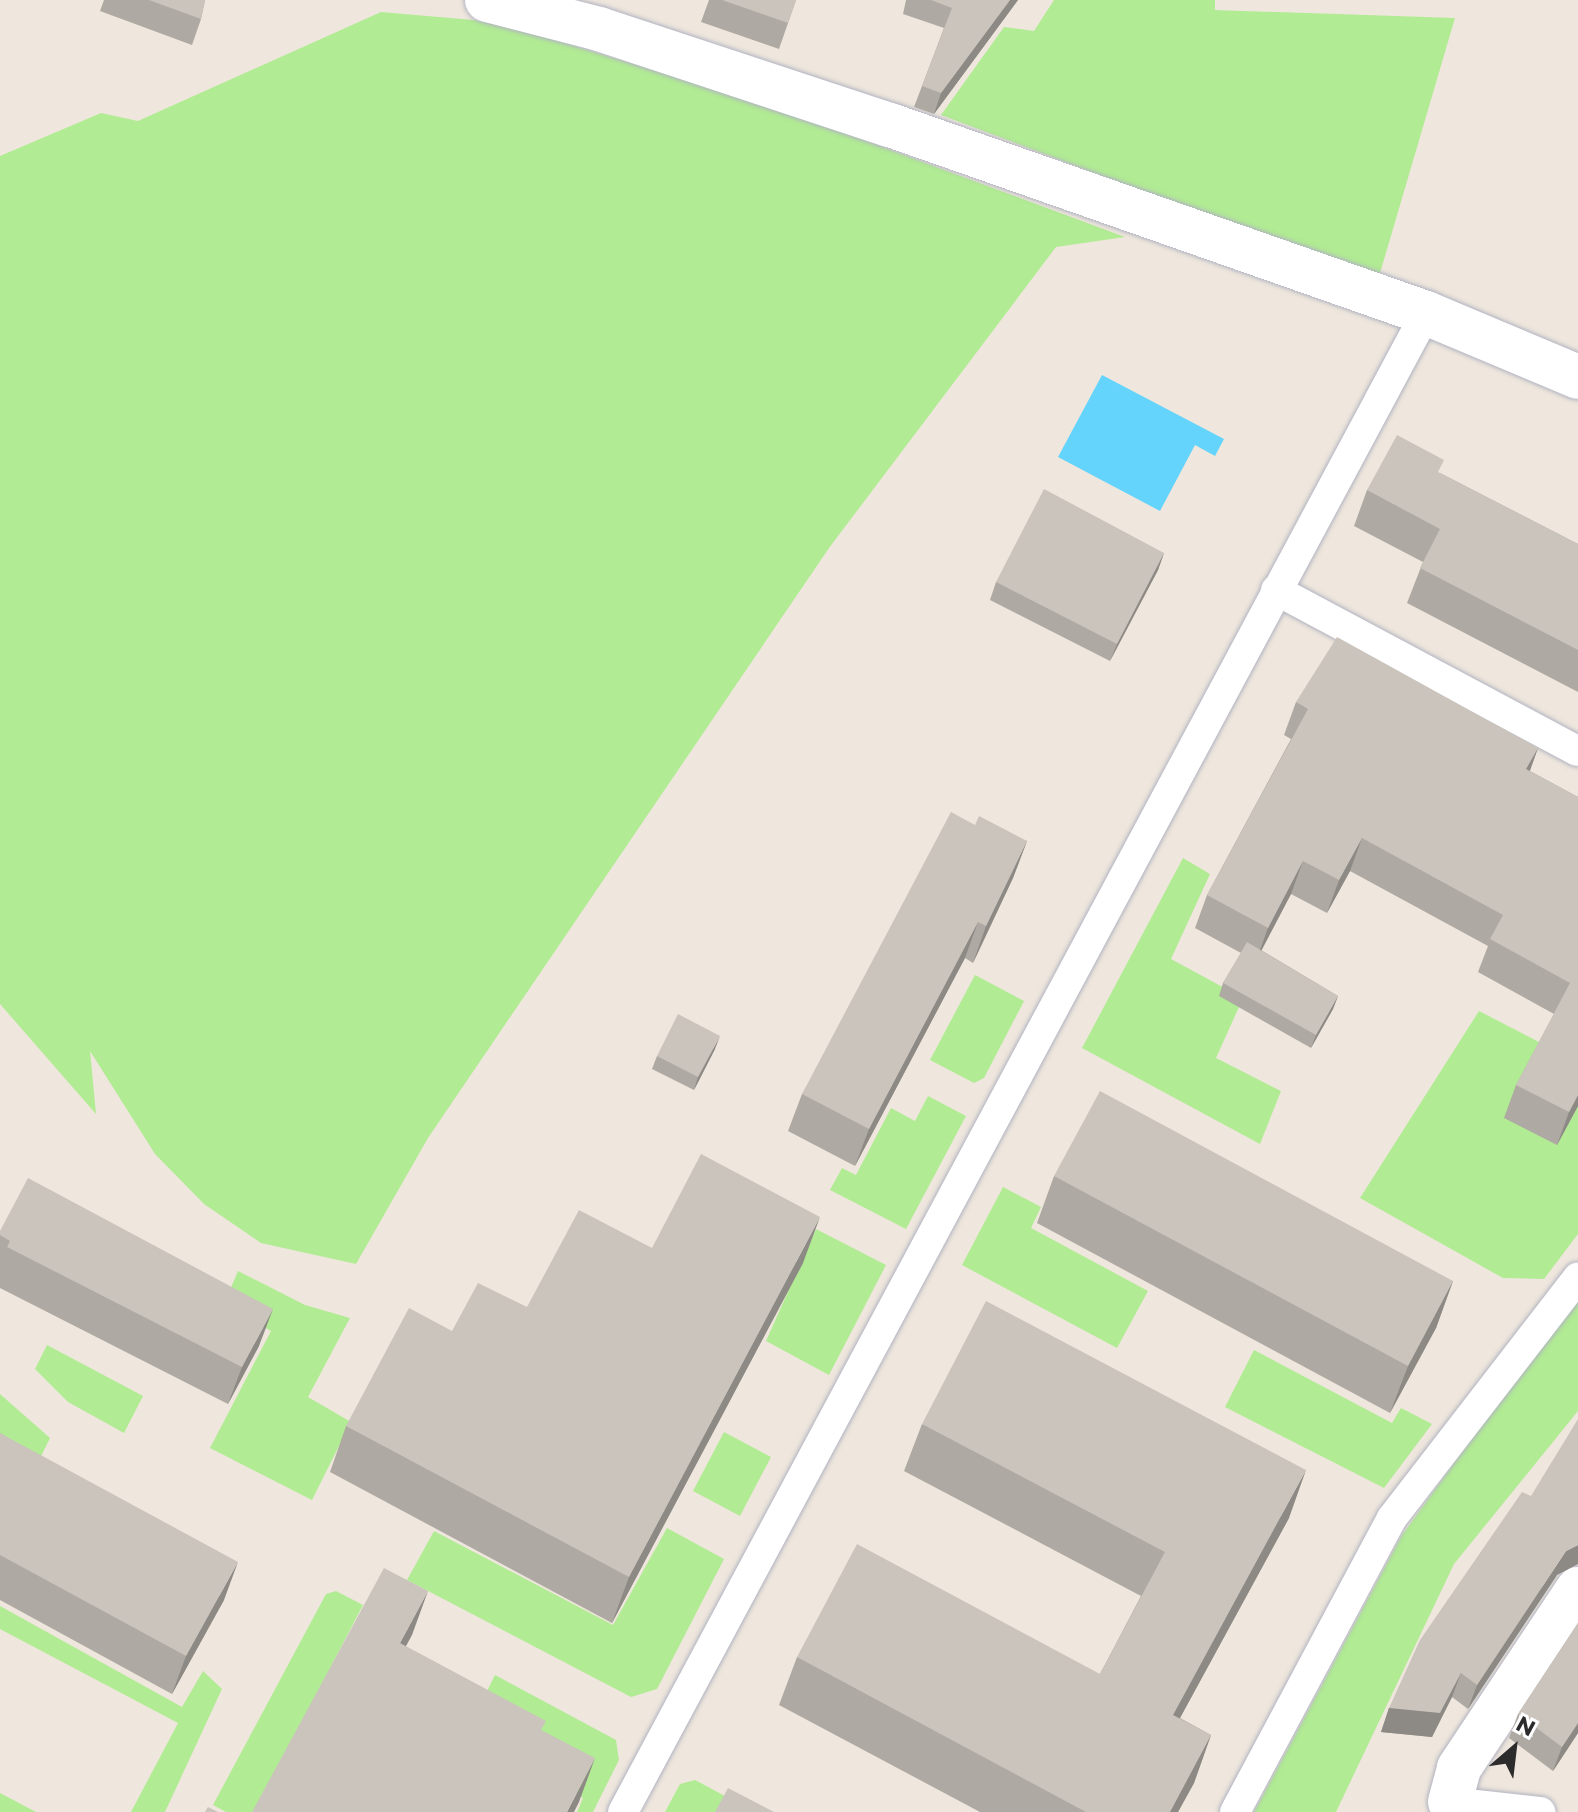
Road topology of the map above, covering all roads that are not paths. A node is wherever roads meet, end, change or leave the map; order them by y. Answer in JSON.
{"nodes":[{"id":1,"x":487,"y":0,"type":"edge"},
{"id":2,"x":610,"y":14,"type":"edge"},
{"id":3,"x":1426,"y":313,"type":"junction"},
{"id":4,"x":1578,"y":377,"type":"edge"},
{"id":5,"x":1276,"y":590,"type":"junction"},
{"id":6,"x":1578,"y":751,"type":"edge"},
{"id":7,"x":1578,"y":1277,"type":"edge"},
{"id":8,"x":1578,"y":1589,"type":"edge"},
{"id":9,"x":1450,"y":1802,"type":"joint"},
{"id":10,"x":623,"y":1812,"type":"edge"},
{"id":11,"x":1235,"y":1812,"type":"edge"},
{"id":12,"x":1540,"y":1812,"type":"edge"}],
"edges":[{"from":1,"to":2,"type":"street"},
{"from":2,"to":3,"type":"street"},
{"from":3,"to":4,"type":"street"},
{"from":3,"to":5,"type":"lane"},
{"from":5,"to":6,"type":"lane"},
{"from":5,"to":10,"type":"lane"},
{"from":7,"to":11,"type":"lane"},
{"from":8,"to":9,"type":"street"},
{"from":9,"to":12,"type":"lane"}]}
